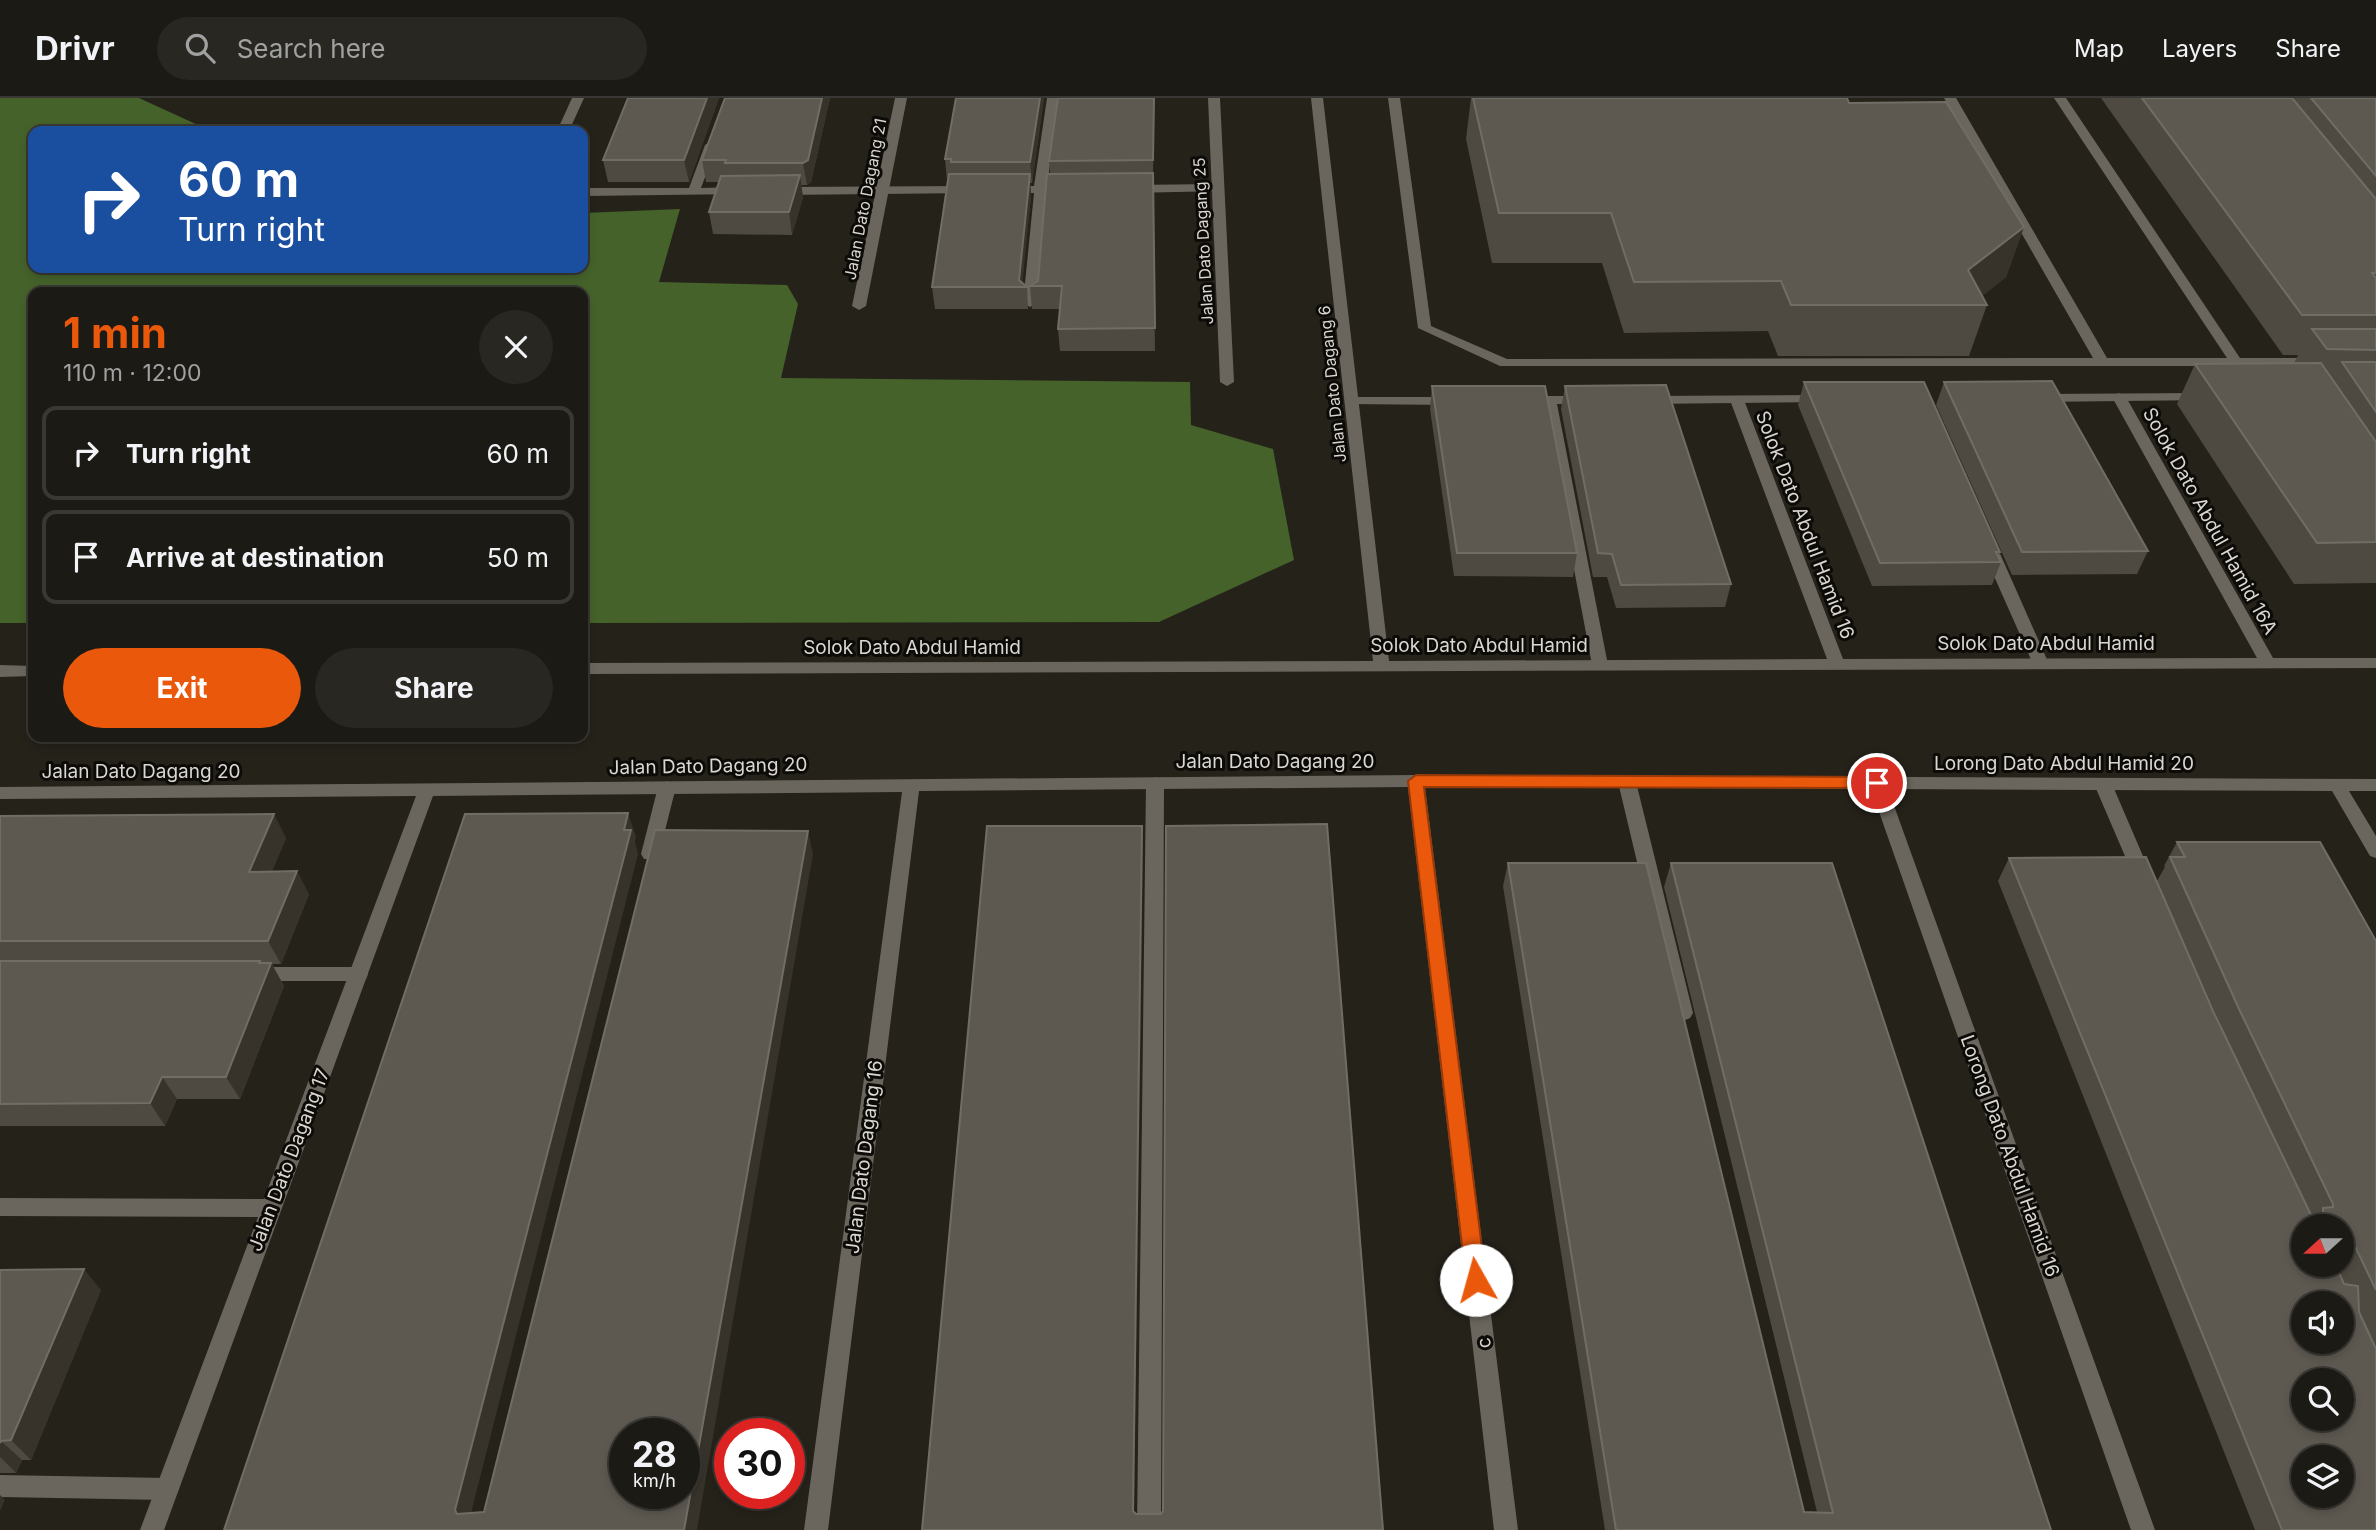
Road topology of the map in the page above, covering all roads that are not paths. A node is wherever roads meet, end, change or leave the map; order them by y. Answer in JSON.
{"nodes":[{"id":1,"x":578,"y":98,"type":"edge"},
{"id":2,"x":901,"y":98,"type":"edge"},
{"id":3,"x":1053,"y":98,"type":"edge"},
{"id":4,"x":1214,"y":98,"type":"edge"},
{"id":5,"x":1318,"y":98,"type":"edge"},
{"id":6,"x":1394,"y":98,"type":"edge"},
{"id":7,"x":1950,"y":98,"type":"edge"},
{"id":8,"x":2060,"y":98,"type":"edge"},
{"id":9,"x":566,"y":126,"type":"edge"},
{"id":10,"x":715,"y":133,"type":"edge"},
{"id":11,"x":1218,"y":188,"type":"junction"},
{"id":12,"x":1081,"y":189,"type":"edge"},
{"id":13,"x":1122,"y":189,"type":"edge"},
{"id":14,"x":882,"y":190,"type":"junction"},
{"id":15,"x":1040,"y":190,"type":"junction"},
{"id":16,"x":694,"y":191,"type":"junction"},
{"id":17,"x":588,"y":192,"type":"edge"},
{"id":18,"x":1030,"y":303,"type":"edge"},
{"id":19,"x":859,"y":306,"type":"dead end"},
{"id":20,"x":2102,"y":362,"type":"junction"},
{"id":21,"x":2236,"y":362,"type":"junction"},
{"id":22,"x":2338,"y":362,"type":"edge"},
{"id":23,"x":1227,"y":382,"type":"dead end"},
{"id":24,"x":2119,"y":397,"type":"junction"},
{"id":25,"x":2212,"y":397,"type":"edge"},
{"id":26,"x":2021,"y":398,"type":"edge"},
{"id":27,"x":1830,"y":399,"type":"edge"},
{"id":28,"x":1510,"y":400,"type":"edge"},
{"id":29,"x":1549,"y":400,"type":"junction"},
{"id":30,"x":1603,"y":400,"type":"edge"},
{"id":31,"x":1630,"y":400,"type":"edge"},
{"id":32,"x":1737,"y":400,"type":"junction"},
{"id":33,"x":1352,"y":401,"type":"junction"},
{"id":34,"x":1470,"y":401,"type":"edge"},
{"id":35,"x":1985,"y":537,"type":"edge"},
{"id":36,"x":2268,"y":663,"type":"junction"},
{"id":37,"x":2376,"y":663,"type":"edge"},
{"id":38,"x":1837,"y":664,"type":"junction"},
{"id":39,"x":2041,"y":664,"type":"junction"},
{"id":40,"x":1600,"y":665,"type":"junction"},
{"id":41,"x":1382,"y":666,"type":"junction"},
{"id":42,"x":588,"y":669,"type":"edge"},
{"id":43,"x":0,"y":671,"type":"edge"},
{"id":44,"x":28,"y":671,"type":"edge"},
{"id":45,"x":1416,"y":781,"type":"junction"},
{"id":46,"x":1627,"y":782,"type":"junction"},
{"id":47,"x":1155,"y":783,"type":"junction"},
{"id":48,"x":1877,"y":783,"type":"junction"},
{"id":49,"x":2103,"y":784,"type":"junction"},
{"id":50,"x":911,"y":785,"type":"junction"},
{"id":51,"x":2337,"y":785,"type":"junction"},
{"id":52,"x":2376,"y":785,"type":"edge"},
{"id":53,"x":667,"y":787,"type":"junction"},
{"id":54,"x":428,"y":789,"type":"junction"},
{"id":55,"x":0,"y":793,"type":"edge"},
{"id":56,"x":2376,"y":851,"type":"edge"},
{"id":57,"x":647,"y":868,"type":"edge"},
{"id":58,"x":2152,"y":897,"type":"edge"},
{"id":59,"x":238,"y":974,"type":"edge"},
{"id":60,"x":359,"y":974,"type":"junction"},
{"id":61,"x":1687,"y":1032,"type":"edge"},
{"id":62,"x":0,"y":1207,"type":"edge"},
{"id":63,"x":271,"y":1208,"type":"junction"},
{"id":64,"x":0,"y":1486,"type":"edge"},
{"id":65,"x":167,"y":1489,"type":"junction"},
{"id":66,"x":152,"y":1530,"type":"edge"},
{"id":67,"x":816,"y":1530,"type":"edge"},
{"id":68,"x":1149,"y":1530,"type":"edge"},
{"id":69,"x":1506,"y":1530,"type":"edge"},
{"id":70,"x":2143,"y":1530,"type":"edge"}],
"edges":[{"from":1,"to":9,"type":"street"},
{"from":2,"to":14,"type":"street","name":"Jalan Dato Dagang 21"},
{"from":3,"to":15,"type":"street"},
{"from":4,"to":11,"type":"street","name":"Jalan Dato Dagang 25"},
{"from":5,"to":33,"type":"street","name":"Jalan Dato Dagang 6"},
{"from":6,"to":20,"type":"street"},
{"from":7,"to":20,"type":"street"},
{"from":8,"to":21,"type":"street"},
{"from":10,"to":16,"type":"street"},
{"from":11,"to":13,"type":"street"},
{"from":11,"to":23,"type":"street","name":"Jalan Dato Dagang 25"},
{"from":12,"to":15,"type":"street"},
{"from":14,"to":15,"type":"street"},
{"from":14,"to":16,"type":"street"},
{"from":14,"to":19,"type":"street","name":"Jalan Dato Dagang 21"},
{"from":15,"to":18,"type":"street"},
{"from":16,"to":17,"type":"street"},
{"from":20,"to":21,"type":"street"},
{"from":21,"to":22,"type":"street"},
{"from":24,"to":25,"type":"street"},
{"from":24,"to":26,"type":"street"},
{"from":24,"to":36,"type":"street","name":"Solok Dato Abdul Hamid 16A"},
{"from":27,"to":32,"type":"street"},
{"from":28,"to":29,"type":"street"},
{"from":29,"to":30,"type":"street"},
{"from":29,"to":40,"type":"street"},
{"from":31,"to":32,"type":"street"},
{"from":32,"to":38,"type":"street","name":"Solok Dato Abdul Hamid 16"},
{"from":33,"to":34,"type":"street"},
{"from":33,"to":41,"type":"street","name":"Jalan Dato Dagang 6"},
{"from":35,"to":39,"type":"street"},
{"from":36,"to":37,"type":"street","name":"Solok Dato Abdul Hamid"},
{"from":36,"to":39,"type":"street","name":"Solok Dato Abdul Hamid"},
{"from":38,"to":39,"type":"street","name":"Solok Dato Abdul Hamid"},
{"from":38,"to":40,"type":"street","name":"Solok Dato Abdul Hamid"},
{"from":40,"to":41,"type":"street","name":"Solok Dato Abdul Hamid"},
{"from":41,"to":42,"type":"street","name":"Solok Dato Abdul Hamid"},
{"from":43,"to":44,"type":"street"},
{"from":45,"to":46,"type":"street","name":"Lorong Dato Abdul Hamid 20"},
{"from":45,"to":47,"type":"street","name":"Jalan Dato Dagang 20"},
{"from":45,"to":69,"type":"street","name":"c"},
{"from":46,"to":48,"type":"street","name":"Lorong Dato Abdul Hamid 20"},
{"from":46,"to":61,"type":"street"},
{"from":47,"to":50,"type":"street","name":"Jalan Dato Dagang 20"},
{"from":47,"to":68,"type":"street"},
{"from":48,"to":49,"type":"street","name":"Lorong Dato Abdul Hamid 20"},
{"from":48,"to":70,"type":"street","name":"Lorong Dato Abdul Hamid 16"},
{"from":49,"to":51,"type":"street","name":"Lorong Dato Abdul Hamid 20"},
{"from":49,"to":58,"type":"street"},
{"from":50,"to":53,"type":"street","name":"Jalan Dato Dagang 20"},
{"from":50,"to":67,"type":"street","name":"Jalan Dato Dagang 16"},
{"from":51,"to":52,"type":"street","name":"Lorong Dato Abdul Hamid 20"},
{"from":51,"to":56,"type":"street"},
{"from":53,"to":54,"type":"street","name":"Jalan Dato Dagang 20"},
{"from":53,"to":57,"type":"street"},
{"from":54,"to":55,"type":"street","name":"Jalan Dato Dagang 20"},
{"from":54,"to":60,"type":"street","name":"Jalan Dato Dagang 17"},
{"from":59,"to":60,"type":"street"},
{"from":60,"to":63,"type":"street","name":"Jalan Dato Dagang 17"},
{"from":62,"to":63,"type":"street"},
{"from":63,"to":65,"type":"street","name":"Jalan Dato Dagang 17"},
{"from":64,"to":65,"type":"street"},
{"from":65,"to":66,"type":"street","name":"Jalan Dato Dagang 17"}]}
